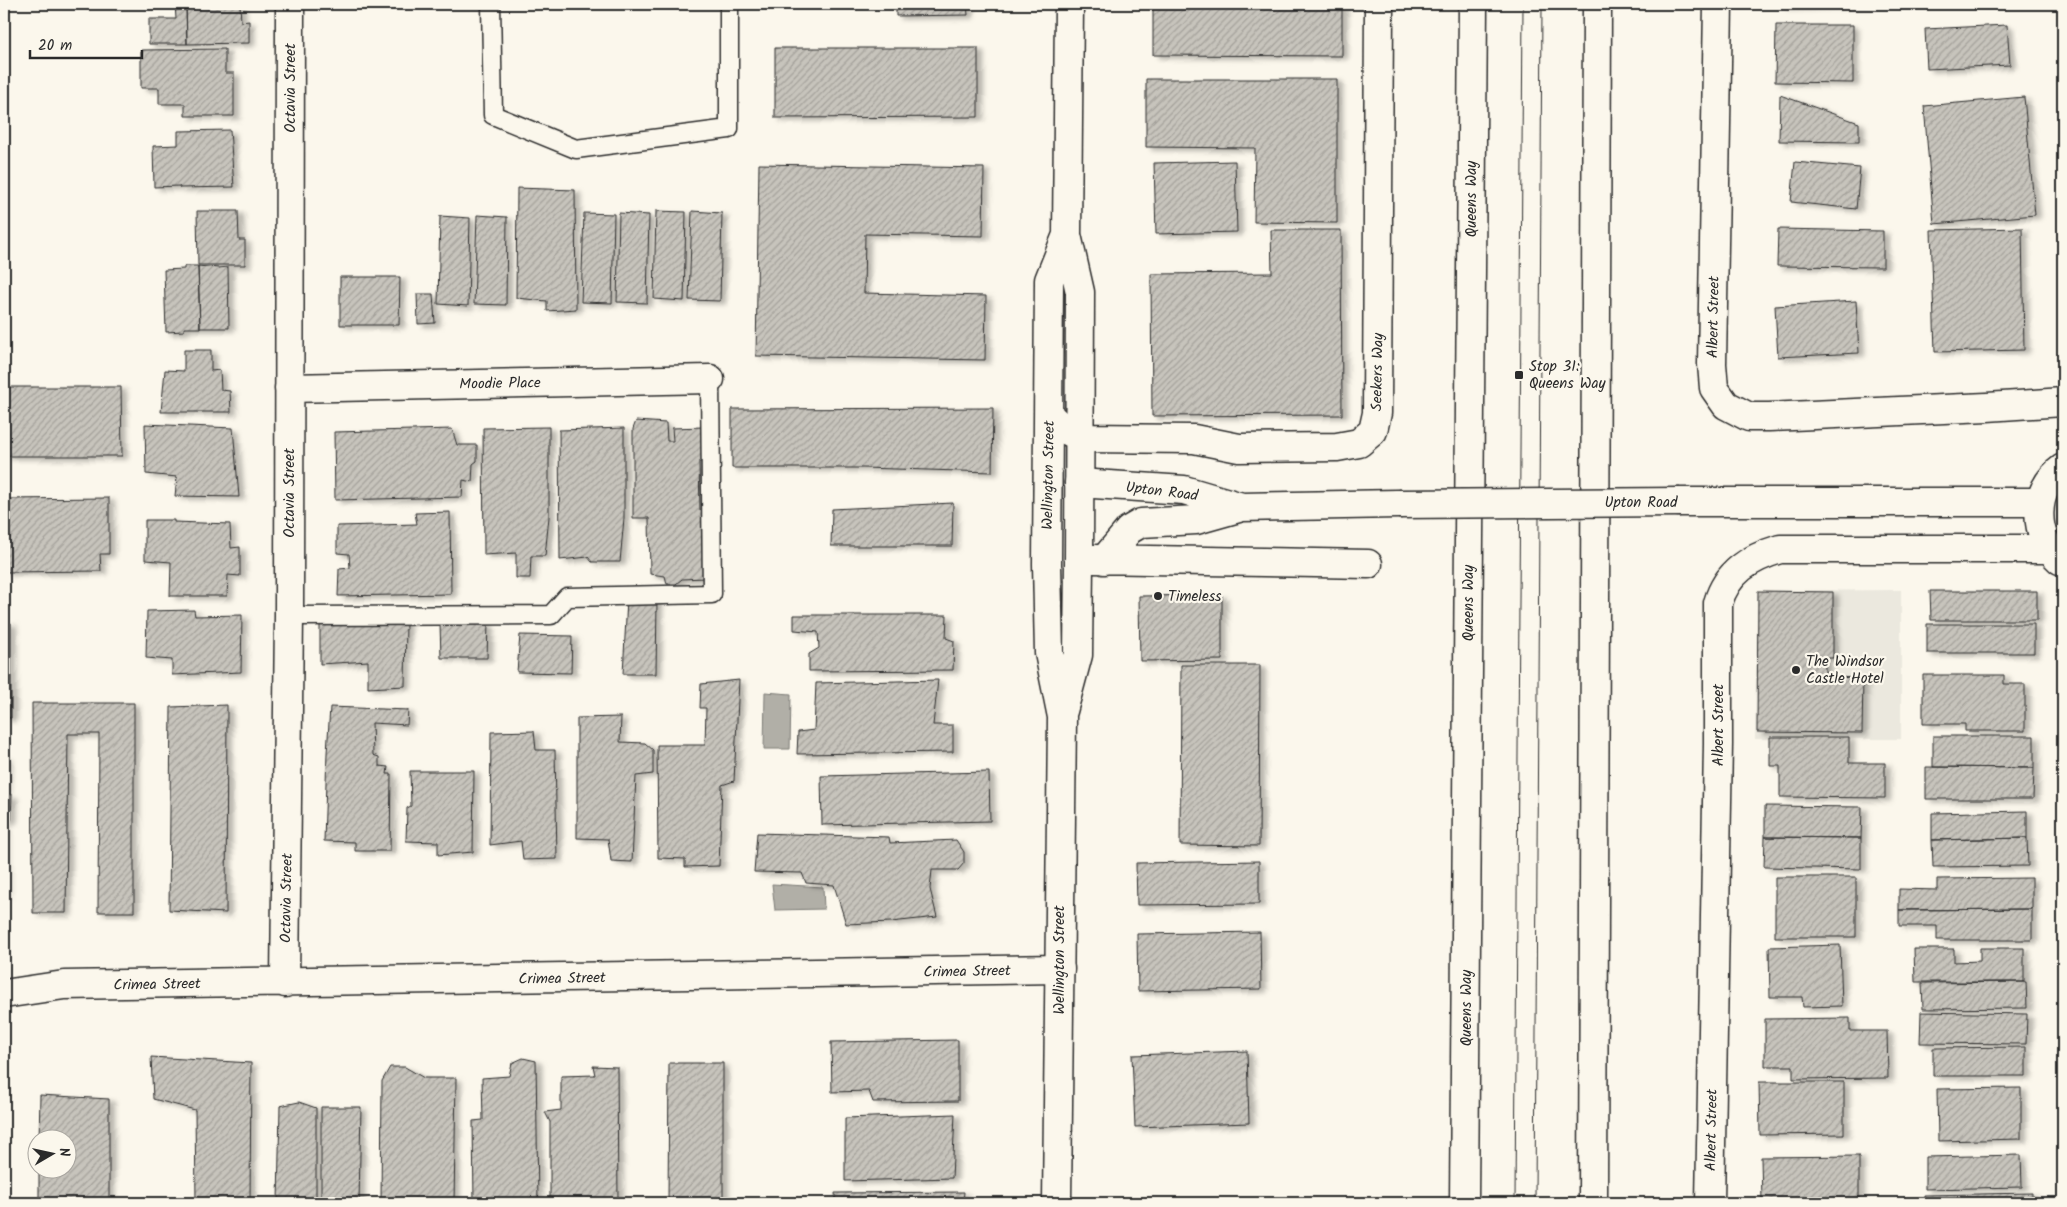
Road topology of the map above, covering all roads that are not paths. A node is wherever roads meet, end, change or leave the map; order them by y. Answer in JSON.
{"nodes":[{"id":1,"x":290,"y":4,"type":"edge"},
{"id":2,"x":491,"y":4,"type":"edge"},
{"id":3,"x":729,"y":4,"type":"edge"},
{"id":4,"x":1069,"y":4,"type":"edge"},
{"id":5,"x":1379,"y":4,"type":"edge"},
{"id":6,"x":1472,"y":4,"type":"edge"},
{"id":7,"x":1597,"y":4,"type":"edge"},
{"id":8,"x":1718,"y":4,"type":"edge"},
{"id":9,"x":1067,"y":235,"type":"junction"},
{"id":10,"x":710,"y":379,"type":"joint"},
{"id":11,"x":289,"y":388,"type":"junction"},
{"id":12,"x":2063,"y":402,"type":"edge"},
{"id":13,"x":1049,"y":415,"type":"junction"},
{"id":14,"x":1080,"y":437,"type":"junction"},
{"id":15,"x":2063,"y":468,"type":"edge"},
{"id":16,"x":1079,"y":483,"type":"junction"},
{"id":17,"x":2040,"y":502,"type":"junction"},
{"id":18,"x":1242,"y":507,"type":"junction"},
{"id":19,"x":2057,"y":555,"type":"edge"},
{"id":20,"x":1091,"y":560,"type":"junction"},
{"id":21,"x":1368,"y":564,"type":"dead end"},
{"id":22,"x":288,"y":616,"type":"junction"},
{"id":23,"x":1062,"y":717,"type":"junction"},
{"id":24,"x":1060,"y":969,"type":"junction"},
{"id":25,"x":4,"y":975,"type":"edge"},
{"id":26,"x":285,"y":983,"type":"junction"},
{"id":27,"x":64,"y":985,"type":"junction"},
{"id":28,"x":4,"y":994,"type":"edge"},
{"id":29,"x":1057,"y":1203,"type":"edge"},
{"id":30,"x":1464,"y":1203,"type":"edge"},
{"id":31,"x":1593,"y":1203,"type":"edge"},
{"id":32,"x":1710,"y":1203,"type":"edge"}],
"edges":[{"from":1,"to":11,"type":"main road","name":"Octavia Street"},
{"from":2,"to":3,"type":"lane"},
{"from":4,"to":9,"type":"main road","name":"Wellington Street"},
{"from":5,"to":14,"type":"main road","name":"Seekers Way"},
{"from":6,"to":30,"type":"main road","name":"Queens Way"},
{"from":7,"to":31,"type":"main road"},
{"from":8,"to":12,"type":"main road","name":"Albert Street"},
{"from":9,"to":13,"type":"main road","name":"Wellington Street"},
{"from":9,"to":14,"type":"main road","name":"Wellington Street"},
{"from":10,"to":11,"type":"main road","name":"Moodie Place"},
{"from":10,"to":22,"type":"lane"},
{"from":11,"to":22,"type":"main road","name":"Octavia Street"},
{"from":13,"to":14,"type":"main road","name":"Seekers Way"},
{"from":13,"to":23,"type":"main road","name":"Wellington Street"},
{"from":14,"to":16,"type":"main road","name":"Wellington Street"},
{"from":15,"to":17,"type":"main road"},
{"from":16,"to":18,"type":"main road","name":"Upton Road"},
{"from":16,"to":20,"type":"main road","name":"Wellington Street"},
{"from":17,"to":18,"type":"main road","name":"Upton Road","bridge":true},
{"from":17,"to":19,"type":"main road"},
{"from":18,"to":20,"type":"main road","name":"Upton Road"},
{"from":19,"to":32,"type":"main road","name":"Albert Street"},
{"from":20,"to":21,"type":"main road"},
{"from":20,"to":23,"type":"main road","name":"Wellington Street"},
{"from":22,"to":26,"type":"main road","name":"Octavia Street"},
{"from":23,"to":24,"type":"main road","name":"Wellington Street"},
{"from":24,"to":26,"type":"main road","name":"Crimea Street"},
{"from":24,"to":29,"type":"main road","name":"Wellington Street"},
{"from":25,"to":27,"type":"main road","name":"Crimea Street"},
{"from":26,"to":27,"type":"main road","name":"Crimea Street"},
{"from":27,"to":28,"type":"main road","name":"Crimea Street"}]}
